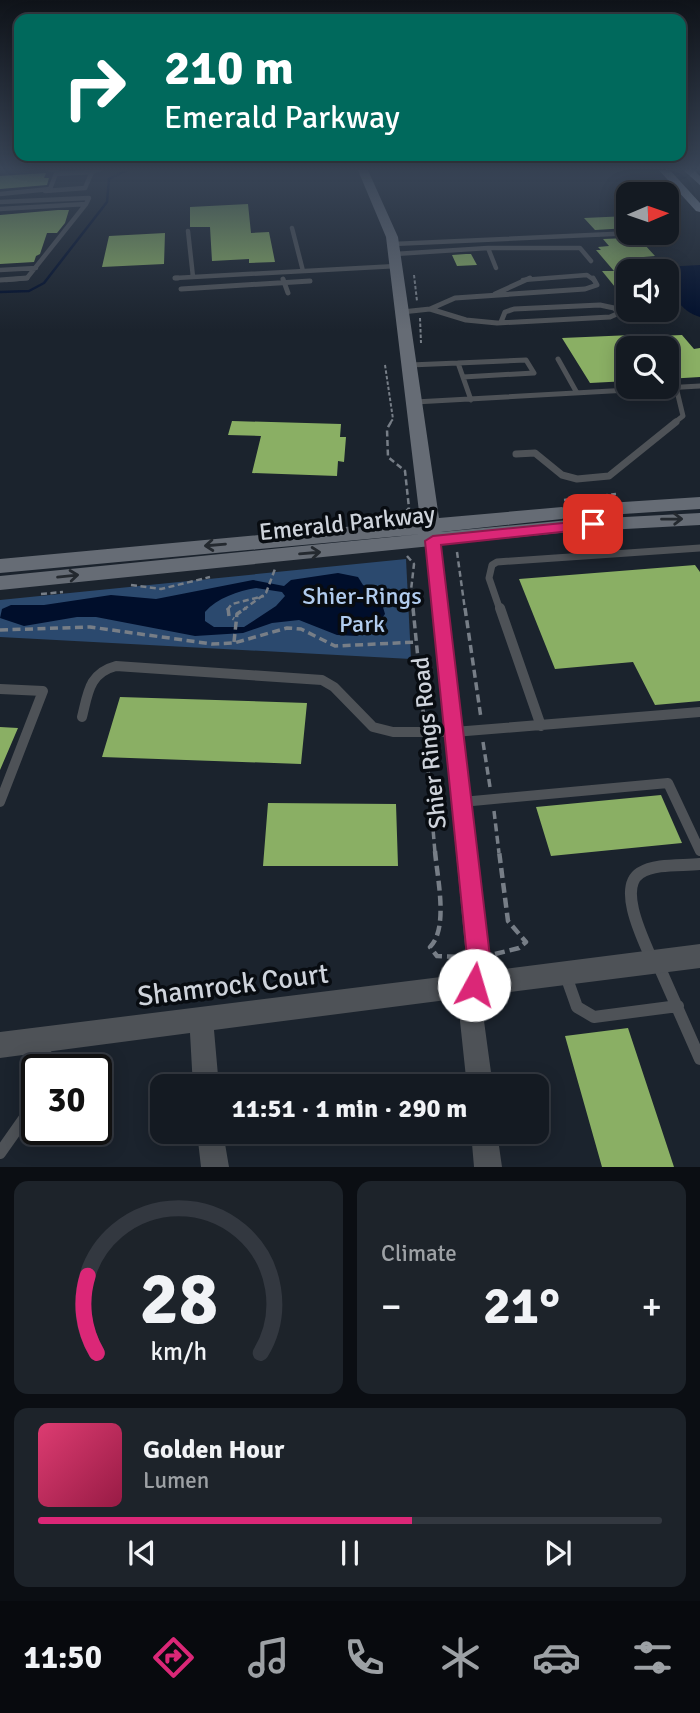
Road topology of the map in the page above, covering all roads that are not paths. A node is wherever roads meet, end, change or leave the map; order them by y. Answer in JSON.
{"nodes":[{"id":1,"x":72,"y":222,"type":"edge"},
{"id":2,"x":383,"y":222,"type":"edge"},
{"id":3,"x":292,"y":228,"type":"dead end"},
{"id":4,"x":188,"y":232,"type":"dead end"},
{"id":5,"x":616,"y":235,"type":"edge"},
{"id":6,"x":488,"y":248,"type":"junction"},
{"id":7,"x":395,"y":255,"type":"junction"},
{"id":8,"x":591,"y":261,"type":"dead end"},
{"id":9,"x":36,"y":268,"type":"junction"},
{"id":10,"x":496,"y":268,"type":"dead end"},
{"id":11,"x":0,"y":270,"type":"edge"},
{"id":12,"x":303,"y":271,"type":"junction"},
{"id":13,"x":281,"y":272,"type":"junction"},
{"id":14,"x":225,"y":276,"type":"junction"},
{"id":15,"x":193,"y":277,"type":"junction"},
{"id":16,"x":175,"y":278,"type":"dead end"},
{"id":17,"x":0,"y":280,"type":"edge"},
{"id":18,"x":310,"y":281,"type":"dead end"},
{"id":19,"x":284,"y":283,"type":"junction"},
{"id":20,"x":226,"y":286,"type":"junction"},
{"id":21,"x":181,"y":289,"type":"dead end"},
{"id":22,"x":288,"y":293,"type":"dead end"},
{"id":23,"x":495,"y":294,"type":"junction"},
{"id":24,"x":430,"y":309,"type":"junction"},
{"id":25,"x":402,"y":312,"type":"junction"},
{"id":26,"x":501,"y":322,"type":"junction"},
{"id":27,"x":558,"y":359,"type":"dead end"},
{"id":28,"x":458,"y":363,"type":"junction"},
{"id":29,"x":410,"y":365,"type":"junction"},
{"id":30,"x":463,"y":377,"type":"junction"},
{"id":31,"x":700,"y":386,"type":"edge"},
{"id":32,"x":679,"y":387,"type":"edge"},
{"id":33,"x":616,"y":391,"type":"edge"},
{"id":34,"x":578,"y":393,"type":"junction"},
{"id":35,"x":679,"y":399,"type":"edge"},
{"id":36,"x":471,"y":400,"type":"junction"},
{"id":37,"x":415,"y":402,"type":"junction"},
{"id":38,"x":516,"y":454,"type":"dead end"},
{"id":39,"x":700,"y":503,"type":"edge"},
{"id":40,"x":700,"y":519,"type":"edge"},
{"id":41,"x":431,"y":533,"type":"junction"},
{"id":42,"x":700,"y":548,"type":"edge"},
{"id":43,"x":0,"y":566,"type":"edge"},
{"id":44,"x":0,"y":583,"type":"edge"},
{"id":45,"x":0,"y":689,"type":"edge"},
{"id":46,"x":700,"y":712,"type":"edge"},
{"id":47,"x":82,"y":717,"type":"dead end"},
{"id":48,"x":541,"y":726,"type":"junction"},
{"id":49,"x":454,"y":733,"type":"junction"},
{"id":50,"x":0,"y":802,"type":"edge"},
{"id":51,"x":461,"y":802,"type":"junction"},
{"id":52,"x":700,"y":851,"type":"edge"},
{"id":53,"x":700,"y":864,"type":"edge"},
{"id":54,"x":700,"y":956,"type":"edge"},
{"id":55,"x":655,"y":961,"type":"junction"},
{"id":56,"x":565,"y":973,"type":"junction"},
{"id":57,"x":474,"y":985,"type":"junction"},
{"id":58,"x":678,"y":1006,"type":"junction"},
{"id":59,"x":201,"y":1018,"type":"junction"},
{"id":60,"x":47,"y":1040,"type":"junction"},
{"id":61,"x":0,"y":1045,"type":"edge"},
{"id":62,"x":44,"y":1054,"type":"edge"},
{"id":63,"x":700,"y":1059,"type":"edge"},
{"id":64,"x":205,"y":1074,"type":"edge"},
{"id":65,"x":478,"y":1074,"type":"edge"},
{"id":66,"x":21,"y":1122,"type":"edge"},
{"id":67,"x":211,"y":1144,"type":"edge"},
{"id":68,"x":485,"y":1144,"type":"edge"},
{"id":69,"x":0,"y":1153,"type":"edge"},
{"id":70,"x":215,"y":1167,"type":"edge"},
{"id":71,"x":488,"y":1167,"type":"edge"}],
"edges":[{"from":1,"to":9,"type":"lane"},
{"from":2,"to":7,"type":"main road","name":"Shier Rings Road"},
{"from":3,"to":12,"type":"lane"},
{"from":4,"to":15,"type":"lane"},
{"from":5,"to":7,"type":"lane"},
{"from":6,"to":7,"type":"lane"},
{"from":6,"to":8,"type":"lane"},
{"from":6,"to":10,"type":"lane"},
{"from":7,"to":12,"type":"lane"},
{"from":7,"to":25,"type":"main road","name":"Shier Rings Road"},
{"from":9,"to":11,"type":"lane"},
{"from":9,"to":17,"type":"lane"},
{"from":12,"to":13,"type":"lane"},
{"from":13,"to":14,"type":"lane"},
{"from":13,"to":19,"type":"lane"},
{"from":14,"to":15,"type":"lane"},
{"from":14,"to":20,"type":"lane"},
{"from":15,"to":16,"type":"lane"},
{"from":18,"to":19,"type":"lane"},
{"from":19,"to":20,"type":"lane"},
{"from":19,"to":22,"type":"lane"},
{"from":20,"to":21,"type":"lane"},
{"from":23,"to":23,"type":"lane"},
{"from":23,"to":24,"type":"lane"},
{"from":24,"to":25,"type":"lane"},
{"from":24,"to":26,"type":"lane"},
{"from":25,"to":29,"type":"main road","name":"Shier Rings Road"},
{"from":26,"to":26,"type":"lane"},
{"from":27,"to":34,"type":"lane"},
{"from":28,"to":29,"type":"lane"},
{"from":28,"to":30,"type":"lane"},
{"from":28,"to":30,"type":"lane"},
{"from":29,"to":37,"type":"main road","name":"Shier Rings Road"},
{"from":30,"to":36,"type":"lane"},
{"from":31,"to":32,"type":"lane"},
{"from":33,"to":34,"type":"lane"},
{"from":34,"to":36,"type":"lane"},
{"from":35,"to":38,"type":"lane"},
{"from":36,"to":37,"type":"lane"},
{"from":37,"to":41,"type":"main road","name":"Shier Rings Road"},
{"from":39,"to":41,"type":"main road","name":"Emerald Parkway"},
{"from":41,"to":40,"type":"main road","name":"Emerald Parkway","one_way":true},
{"from":41,"to":43,"type":"main road","name":"Emerald Parkway","one_way":true},
{"from":44,"to":41,"type":"main road","name":"Emerald Parkway","one_way":true},
{"from":41,"to":49,"type":"street","name":"Shier Rings Road"},
{"from":42,"to":48,"type":"lane"},
{"from":45,"to":50,"type":"lane"},
{"from":46,"to":48,"type":"lane"},
{"from":47,"to":49,"type":"lane"},
{"from":48,"to":49,"type":"lane"},
{"from":49,"to":51,"type":"street","name":"Shier Rings Road"},
{"from":51,"to":52,"type":"lane"},
{"from":51,"to":57,"type":"street","name":"Shier Rings Road"},
{"from":53,"to":55,"type":"lane"},
{"from":54,"to":55,"type":"street","name":"Shamrock Court"},
{"from":55,"to":56,"type":"street","name":"Shamrock Court"},
{"from":55,"to":58,"type":"lane"},
{"from":56,"to":57,"type":"street","name":"Shamrock Court"},
{"from":56,"to":58,"type":"lane"},
{"from":57,"to":59,"type":"street","name":"Shamrock Court"},
{"from":57,"to":65,"type":"street","name":"Shier Rings Road"},
{"from":58,"to":63,"type":"lane"},
{"from":59,"to":60,"type":"street","name":"Shamrock Court"},
{"from":59,"to":64,"type":"street"},
{"from":60,"to":61,"type":"street","name":"Shamrock Court"},
{"from":60,"to":62,"type":"lane"},
{"from":66,"to":69,"type":"lane"},
{"from":67,"to":70,"type":"street"},
{"from":68,"to":71,"type":"street"}]}
